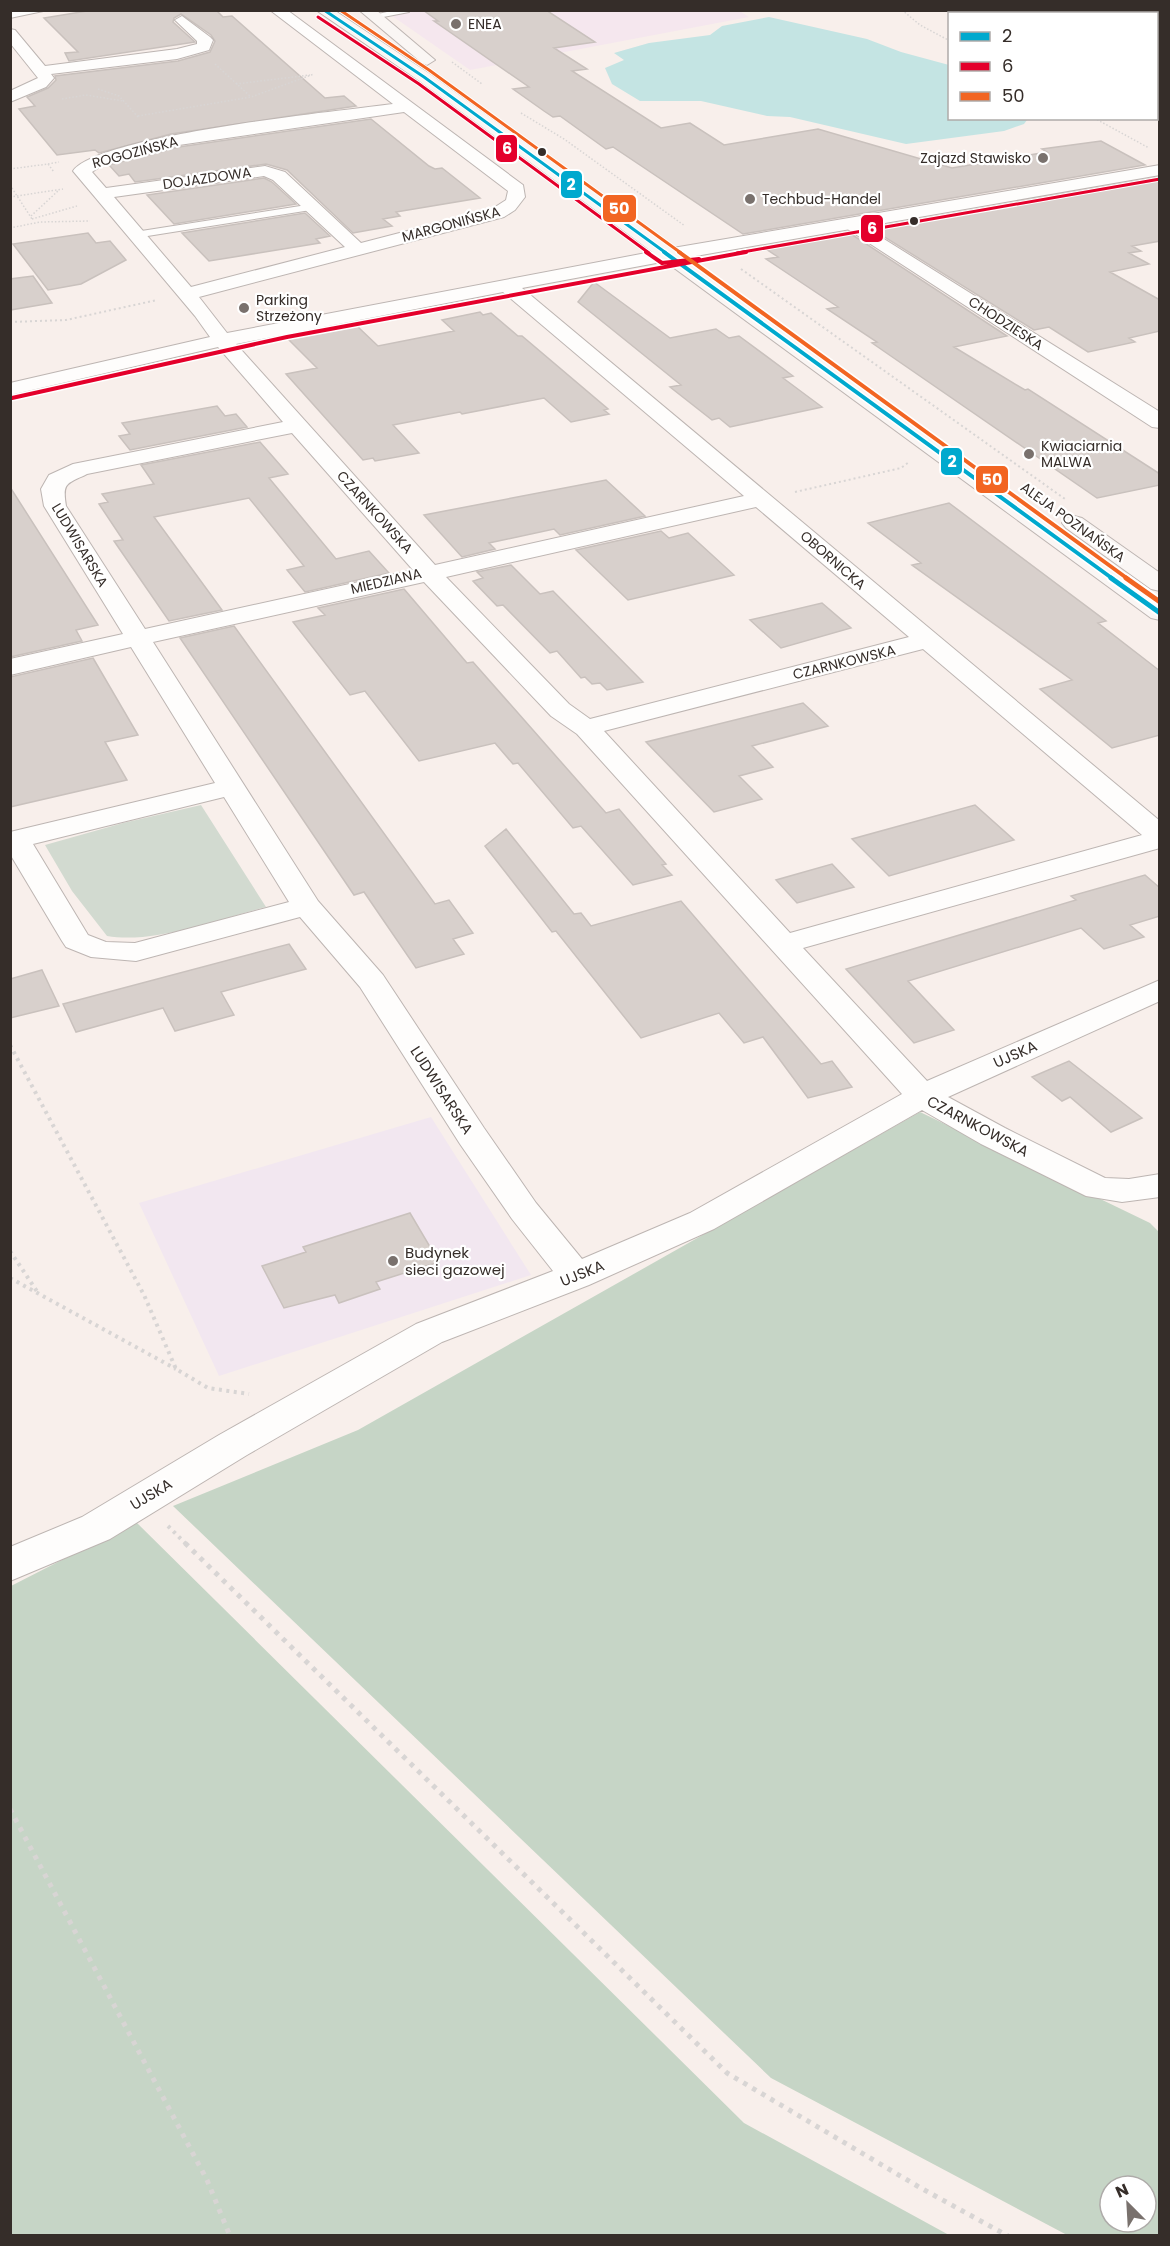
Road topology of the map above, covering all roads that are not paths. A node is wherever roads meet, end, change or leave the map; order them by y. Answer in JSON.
{"nodes":[{"id":1,"x":44,"y":10,"type":"edge"},
{"id":2,"x":277,"y":10,"type":"edge"},
{"id":3,"x":323,"y":10,"type":"edge"},
{"id":4,"x":329,"y":10,"type":"edge"},
{"id":5,"x":405,"y":12,"type":"edge"},
{"id":6,"x":369,"y":13,"type":"edge"},
{"id":7,"x":10,"y":15,"type":"edge"},
{"id":8,"x":182,"y":20,"type":"dead end"},
{"id":9,"x":10,"y":33,"type":"edge"},
{"id":10,"x":42,"y":71,"type":"junction"},
{"id":11,"x":10,"y":98,"type":"edge"},
{"id":12,"x":407,"y":107,"type":"junction"},
{"id":13,"x":1160,"y":170,"type":"edge"},
{"id":14,"x":103,"y":197,"type":"junction"},
{"id":15,"x":313,"y":207,"type":"junction"},
{"id":16,"x":852,"y":224,"type":"junction"},
{"id":17,"x":135,"y":235,"type":"junction"},
{"id":18,"x":357,"y":249,"type":"junction"},
{"id":19,"x":694,"y":251,"type":"junction"},
{"id":20,"x":667,"y":255,"type":"junction"},
{"id":21,"x":507,"y":285,"type":"junction"},
{"id":22,"x":187,"y":294,"type":"junction"},
{"id":23,"x":221,"y":339,"type":"junction"},
{"id":24,"x":10,"y":389,"type":"edge"},
{"id":25,"x":1160,"y":422,"type":"edge"},
{"id":26,"x":298,"y":425,"type":"junction"},
{"id":27,"x":762,"y":499,"type":"junction"},
{"id":28,"x":428,"y":572,"type":"junction"},
{"id":29,"x":1160,"y":584,"type":"edge"},
{"id":30,"x":1160,"y":613,"type":"edge"},
{"id":31,"x":136,"y":637,"type":"junction"},
{"id":32,"x":927,"y":640,"type":"junction"},
{"id":33,"x":10,"y":667,"type":"edge"},
{"id":34,"x":586,"y":728,"type":"junction"},
{"id":35,"x":231,"y":787,"type":"junction"},
{"id":36,"x":1160,"y":837,"type":"edge"},
{"id":37,"x":14,"y":840,"type":"edge"},
{"id":38,"x":306,"y":906,"type":"junction"},
{"id":39,"x":783,"y":945,"type":"junction"},
{"id":40,"x":1160,"y":989,"type":"edge"},
{"id":41,"x":922,"y":1096,"type":"junction"},
{"id":42,"x":1160,"y":1185,"type":"edge"},
{"id":43,"x":576,"y":1276,"type":"junction"},
{"id":44,"x":10,"y":1565,"type":"edge"}],
"edges":[{"from":1,"to":7,"type":"lane"},
{"from":2,"to":12,"type":"street","name":"MARGONIŃSKA"},
{"from":3,"to":20,"type":"main road","name":"ALEJA POZNAŃSKA"},
{"from":4,"to":6,"type":"main road"},
{"from":5,"to":6,"type":"lane"},
{"from":6,"to":19,"type":"main road","name":"ALEJA POZNAŃSKA"},
{"from":8,"to":10,"type":"street"},
{"from":9,"to":10,"type":"street"},
{"from":10,"to":11,"type":"street"},
{"from":12,"to":14,"type":"street","name":"ROGOZIŃSKA"},
{"from":12,"to":18,"type":"street","name":"MARGONIŃSKA"},
{"from":13,"to":16,"type":"street"},
{"from":14,"to":15,"type":"street","name":"DOJAZDOWA"},
{"from":14,"to":17,"type":"street","name":"ROGOZIŃSKA"},
{"from":15,"to":17,"type":"lane"},
{"from":15,"to":18,"type":"street","name":"DOJAZDOWA"},
{"from":16,"to":19,"type":"street"},
{"from":16,"to":25,"type":"street","name":"CHODZIESKA"},
{"from":17,"to":22,"type":"street","name":"ROGOZIŃSKA"},
{"from":18,"to":22,"type":"street","name":"MARGONIŃSKA"},
{"from":19,"to":20,"type":"street"},
{"from":19,"to":29,"type":"main road","name":"ALEJA POZNAŃSKA"},
{"from":20,"to":21,"type":"street"},
{"from":20,"to":30,"type":"main road","name":"ALEJA POZNAŃSKA"},
{"from":21,"to":23,"type":"street"},
{"from":21,"to":27,"type":"street","name":"OBORNICKA"},
{"from":22,"to":23,"type":"street","name":"ROGOZIŃSKA"},
{"from":23,"to":24,"type":"street"},
{"from":23,"to":26,"type":"street","name":"CZARNKOWSKA"},
{"from":26,"to":28,"type":"street","name":"CZARNKOWSKA"},
{"from":26,"to":31,"type":"street","name":"LUDWISARSKA"},
{"from":27,"to":28,"type":"street","name":"MIEDZIANA"},
{"from":27,"to":32,"type":"street","name":"OBORNICKA"},
{"from":28,"to":31,"type":"street","name":"MIEDZIANA"},
{"from":28,"to":34,"type":"street","name":"CZARNKOWSKA"},
{"from":31,"to":33,"type":"street","name":"MIEDZIANA"},
{"from":31,"to":35,"type":"street","name":"LUDWISARSKA"},
{"from":32,"to":34,"type":"street","name":"CZARNKOWSKA"},
{"from":32,"to":36,"type":"street","name":"OBORNICKA"},
{"from":34,"to":39,"type":"street","name":"CZARNKOWSKA"},
{"from":35,"to":37,"type":"street"},
{"from":35,"to":38,"type":"street","name":"LUDWISARSKA"},
{"from":36,"to":39,"type":"street"},
{"from":37,"to":38,"type":"street"},
{"from":38,"to":43,"type":"street","name":"LUDWISARSKA"},
{"from":39,"to":41,"type":"street","name":"CZARNKOWSKA"},
{"from":40,"to":41,"type":"street","name":"UJSKA"},
{"from":41,"to":42,"type":"street","name":"CZARNKOWSKA"},
{"from":41,"to":43,"type":"street","name":"UJSKA"},
{"from":43,"to":44,"type":"street","name":"UJSKA"}]}
